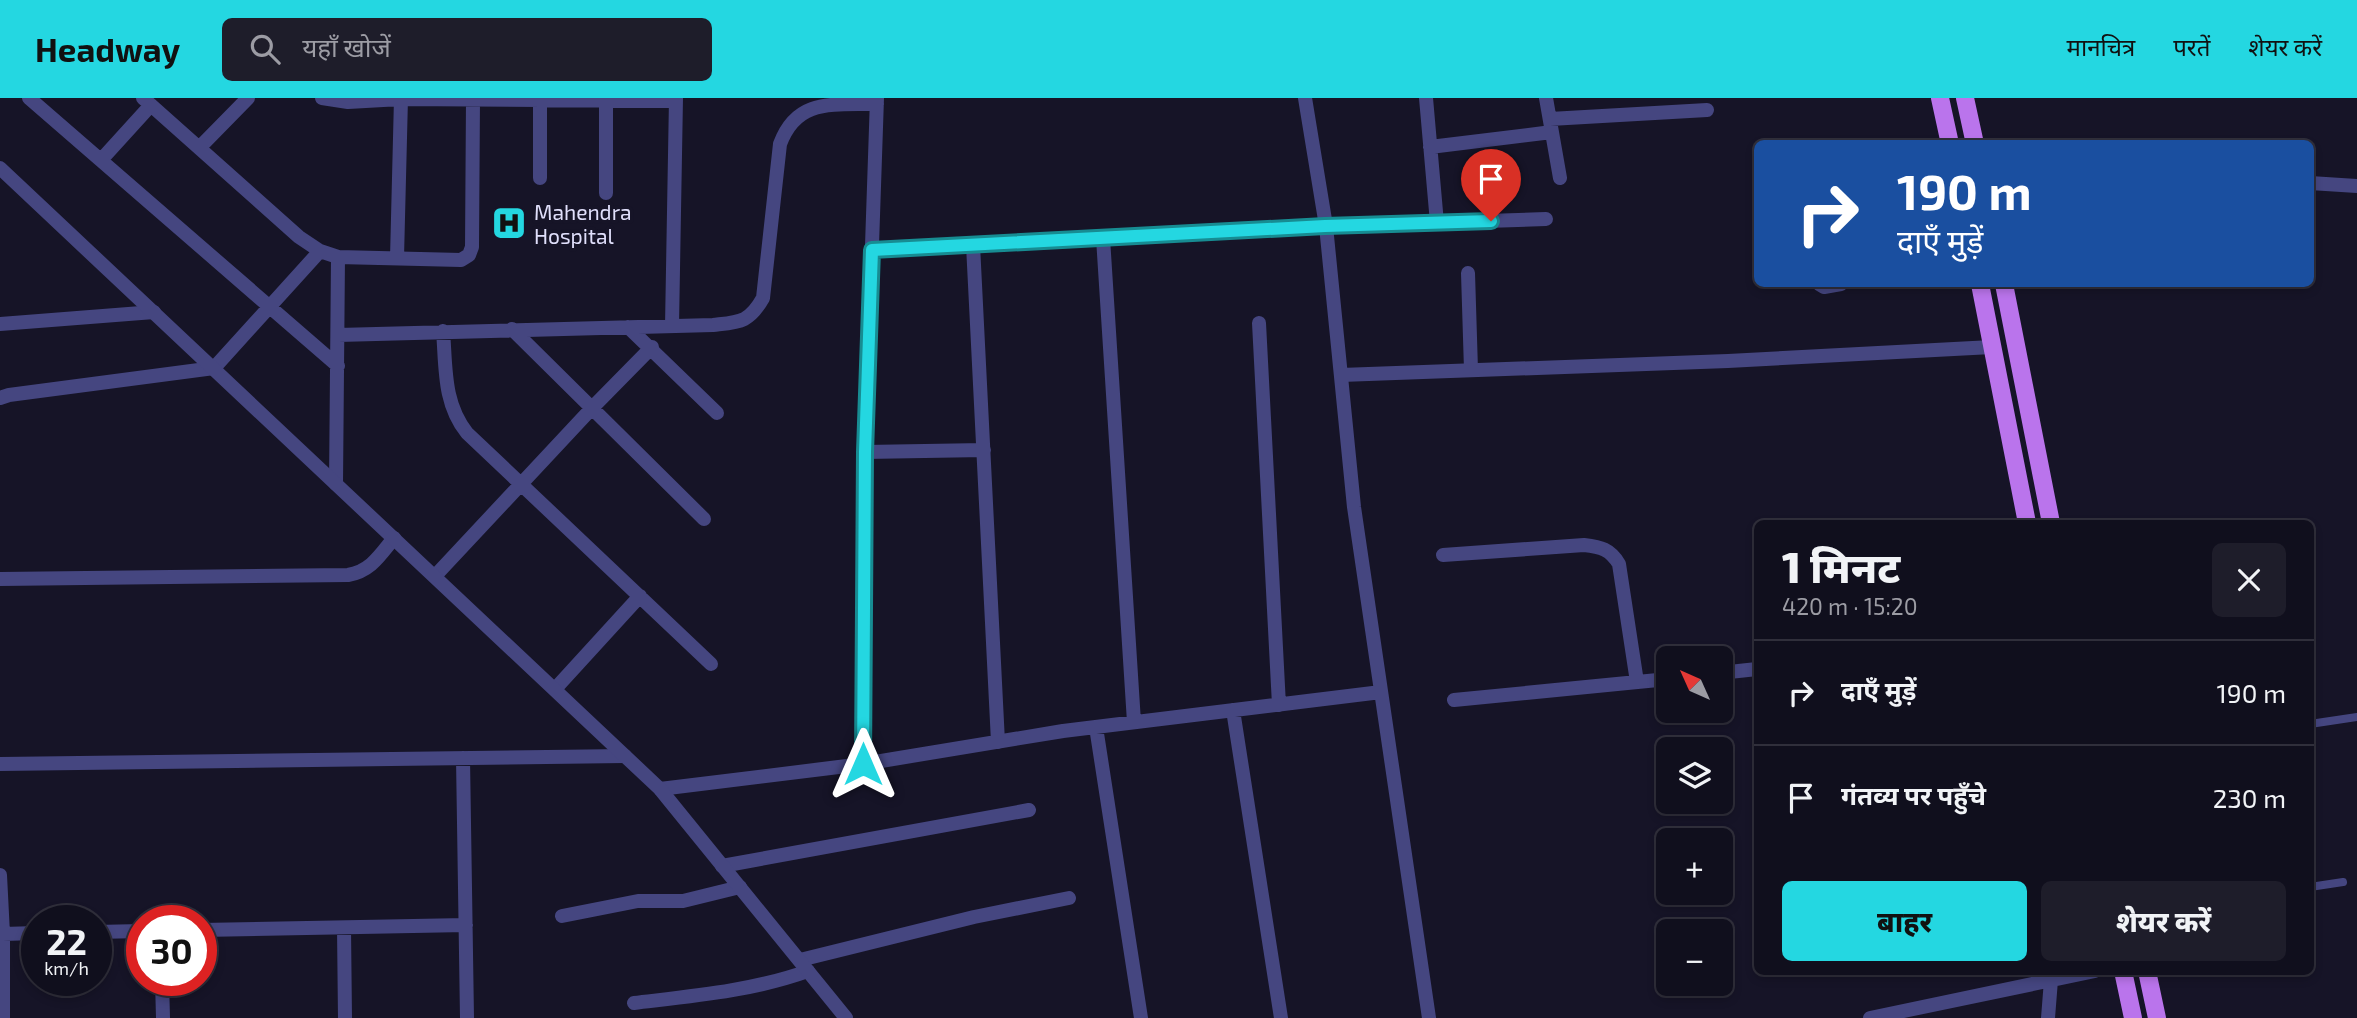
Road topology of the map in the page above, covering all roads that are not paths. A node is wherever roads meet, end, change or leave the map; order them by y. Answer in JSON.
{"nodes":[{"id":1,"x":29,"y":98,"type":"edge"},
{"id":2,"x":248,"y":98,"type":"edge"},
{"id":3,"x":322,"y":98,"type":"edge"},
{"id":4,"x":606,"y":98,"type":"edge"},
{"id":5,"x":1305,"y":98,"type":"edge"},
{"id":6,"x":1426,"y":98,"type":"edge"},
{"id":7,"x":1546,"y":98,"type":"edge"},
{"id":8,"x":1940,"y":98,"type":"edge"},
{"id":9,"x":1965,"y":98,"type":"edge"},
{"id":10,"x":401,"y":99,"type":"edge"},
{"id":11,"x":477,"y":99,"type":"edge"},
{"id":12,"x":540,"y":99,"type":"edge"},
{"id":13,"x":676,"y":99,"type":"edge"},
{"id":14,"x":147,"y":101,"type":"edge"},
{"id":15,"x":877,"y":101,"type":"edge"},
{"id":16,"x":1707,"y":110,"type":"dead end"},
{"id":17,"x":1551,"y":126,"type":"junction"},
{"id":18,"x":1949,"y":140,"type":"edge"},
{"id":19,"x":1974,"y":140,"type":"edge"},
{"id":20,"x":200,"y":147,"type":"junction"},
{"id":21,"x":1430,"y":148,"type":"junction"},
{"id":22,"x":101,"y":160,"type":"junction"},
{"id":23,"x":0,"y":168,"type":"edge"},
{"id":24,"x":540,"y":178,"type":"dead end"},
{"id":25,"x":1560,"y":178,"type":"dead end"},
{"id":26,"x":2314,"y":183,"type":"edge"},
{"id":27,"x":2357,"y":186,"type":"edge"},
{"id":28,"x":606,"y":193,"type":"dead end"},
{"id":29,"x":1546,"y":219,"type":"dead end"},
{"id":30,"x":1437,"y":223,"type":"junction"},
{"id":31,"x":1325,"y":226,"type":"junction"},
{"id":32,"x":1103,"y":238,"type":"junction"},
{"id":33,"x":973,"y":245,"type":"junction"},
{"id":34,"x":872,"y":250,"type":"junction"},
{"id":35,"x":320,"y":251,"type":"junction"},
{"id":36,"x":338,"y":257,"type":"junction"},
{"id":37,"x":397,"y":258,"type":"junction"},
{"id":38,"x":1468,"y":273,"type":"dead end"},
{"id":39,"x":1981,"y":287,"type":"edge"},
{"id":40,"x":2005,"y":287,"type":"edge"},
{"id":41,"x":270,"y":306,"type":"junction"},
{"id":42,"x":154,"y":312,"type":"junction"},
{"id":43,"x":1259,"y":323,"type":"dead end"},
{"id":44,"x":0,"y":324,"type":"edge"},
{"id":45,"x":672,"y":326,"type":"junction"},
{"id":46,"x":628,"y":327,"type":"junction"},
{"id":47,"x":512,"y":329,"type":"junction"},
{"id":48,"x":443,"y":331,"type":"junction"},
{"id":49,"x":338,"y":335,"type":"junction"},
{"id":50,"x":652,"y":347,"type":"junction"},
{"id":51,"x":1992,"y":347,"type":"junction"},
{"id":52,"x":338,"y":366,"type":"junction"},
{"id":53,"x":214,"y":368,"type":"junction"},
{"id":54,"x":1471,"y":370,"type":"junction"},
{"id":55,"x":1341,"y":375,"type":"junction"},
{"id":56,"x":0,"y":398,"type":"edge"},
{"id":57,"x":593,"y":407,"type":"junction"},
{"id":58,"x":718,"y":413,"type":"dead end"},
{"id":59,"x":984,"y":450,"type":"junction"},
{"id":60,"x":865,"y":452,"type":"junction"},
{"id":61,"x":336,"y":484,"type":"junction"},
{"id":62,"x":521,"y":484,"type":"junction"},
{"id":63,"x":704,"y":519,"type":"dead end"},
{"id":64,"x":2026,"y":520,"type":"edge"},
{"id":65,"x":2050,"y":520,"type":"edge"},
{"id":66,"x":394,"y":538,"type":"junction"},
{"id":67,"x":1443,"y":555,"type":"dead end"},
{"id":68,"x":435,"y":576,"type":"junction"},
{"id":69,"x":0,"y":579,"type":"edge"},
{"id":70,"x":640,"y":596,"type":"junction"},
{"id":71,"x":712,"y":664,"type":"dead end"},
{"id":72,"x":1754,"y":669,"type":"edge"},
{"id":73,"x":1733,"y":672,"type":"edge"},
{"id":74,"x":1656,"y":680,"type":"edge"},
{"id":75,"x":1637,"y":682,"type":"junction"},
{"id":76,"x":555,"y":689,"type":"junction"},
{"id":77,"x":1381,"y":692,"type":"junction"},
{"id":78,"x":1454,"y":699,"type":"dead end"},
{"id":79,"x":1279,"y":705,"type":"junction"},
{"id":80,"x":1233,"y":710,"type":"junction"},
{"id":81,"x":2357,"y":716,"type":"edge"},
{"id":82,"x":1135,"y":722,"type":"junction"},
{"id":83,"x":2314,"y":723,"type":"edge"},
{"id":84,"x":1096,"y":727,"type":"junction"},
{"id":85,"x":998,"y":742,"type":"junction"},
{"id":86,"x":625,"y":756,"type":"junction"},
{"id":87,"x":463,"y":758,"type":"junction"},
{"id":88,"x":0,"y":764,"type":"edge"},
{"id":89,"x":863,"y":764,"type":"junction"},
{"id":90,"x":660,"y":789,"type":"junction"},
{"id":91,"x":1029,"y":810,"type":"dead end"},
{"id":92,"x":723,"y":866,"type":"junction"},
{"id":93,"x":0,"y":875,"type":"edge"},
{"id":94,"x":2343,"y":882,"type":"dead end"},
{"id":95,"x":0,"y":883,"type":"edge"},
{"id":96,"x":2314,"y":886,"type":"edge"},
{"id":97,"x":740,"y":887,"type":"junction"},
{"id":98,"x":1069,"y":898,"type":"dead end"},
{"id":99,"x":562,"y":916,"type":"dead end"},
{"id":100,"x":466,"y":925,"type":"junction"},
{"id":101,"x":344,"y":928,"type":"junction"},
{"id":102,"x":217,"y":930,"type":"edge"},
{"id":103,"x":21,"y":933,"type":"edge"},
{"id":104,"x":4,"y":934,"type":"junction"},
{"id":105,"x":804,"y":966,"type":"junction"},
{"id":106,"x":2075,"y":975,"type":"edge"},
{"id":107,"x":2124,"y":975,"type":"edge"},
{"id":108,"x":2148,"y":975,"type":"edge"},
{"id":109,"x":2051,"y":980,"type":"junction"},
{"id":110,"x":162,"y":996,"type":"edge"},
{"id":111,"x":634,"y":1003,"type":"dead end"},
{"id":112,"x":3,"y":1018,"type":"edge"},
{"id":113,"x":163,"y":1018,"type":"edge"},
{"id":114,"x":345,"y":1018,"type":"edge"},
{"id":115,"x":467,"y":1018,"type":"edge"},
{"id":116,"x":846,"y":1018,"type":"edge"},
{"id":117,"x":1141,"y":1018,"type":"edge"},
{"id":118,"x":1280,"y":1018,"type":"edge"},
{"id":119,"x":1429,"y":1018,"type":"edge"},
{"id":120,"x":1870,"y":1018,"type":"edge"},
{"id":121,"x":2048,"y":1018,"type":"edge"},
{"id":122,"x":2133,"y":1018,"type":"edge"},
{"id":123,"x":2157,"y":1018,"type":"edge"}],
"edges":[{"from":1,"to":22,"type":"street"},
{"from":2,"to":20,"type":"street"},
{"from":3,"to":10,"type":"street"},
{"from":4,"to":12,"type":"street"},
{"from":4,"to":13,"type":"street"},
{"from":4,"to":28,"type":"street"},
{"from":5,"to":31,"type":"street"},
{"from":6,"to":21,"type":"street"},
{"from":7,"to":17,"type":"street"},
{"from":8,"to":18,"type":"main road"},
{"from":9,"to":19,"type":"main road"},
{"from":10,"to":11,"type":"street"},
{"from":10,"to":37,"type":"street"},
{"from":11,"to":12,"type":"street"},
{"from":11,"to":37,"type":"street"},
{"from":12,"to":24,"type":"street"},
{"from":13,"to":45,"type":"street"},
{"from":14,"to":20,"type":"street"},
{"from":14,"to":22,"type":"street"},
{"from":15,"to":34,"type":"street"},
{"from":15,"to":45,"type":"street"},
{"from":16,"to":17,"type":"street"},
{"from":17,"to":21,"type":"street"},
{"from":17,"to":25,"type":"street"},
{"from":20,"to":35,"type":"street"},
{"from":21,"to":30,"type":"street"},
{"from":22,"to":41,"type":"street"},
{"from":23,"to":42,"type":"street"},
{"from":26,"to":27,"type":"street"},
{"from":29,"to":30,"type":"street"},
{"from":30,"to":31,"type":"street"},
{"from":31,"to":32,"type":"street"},
{"from":31,"to":55,"type":"street"},
{"from":32,"to":33,"type":"street"},
{"from":32,"to":82,"type":"street"},
{"from":33,"to":34,"type":"street"},
{"from":33,"to":59,"type":"street"},
{"from":34,"to":60,"type":"street"},
{"from":35,"to":36,"type":"street"},
{"from":35,"to":41,"type":"street"},
{"from":36,"to":37,"type":"street"},
{"from":36,"to":49,"type":"street"},
{"from":38,"to":54,"type":"street"},
{"from":39,"to":51,"type":"main road"},
{"from":40,"to":65,"type":"main road"},
{"from":41,"to":52,"type":"street"},
{"from":41,"to":53,"type":"street"},
{"from":42,"to":44,"type":"street"},
{"from":42,"to":53,"type":"street"},
{"from":43,"to":79,"type":"street"},
{"from":45,"to":46,"type":"street"},
{"from":46,"to":47,"type":"street"},
{"from":46,"to":50,"type":"street"},
{"from":47,"to":48,"type":"street"},
{"from":47,"to":57,"type":"street"},
{"from":48,"to":49,"type":"street"},
{"from":48,"to":62,"type":"street"},
{"from":49,"to":52,"type":"street"},
{"from":50,"to":57,"type":"street"},
{"from":50,"to":58,"type":"street"},
{"from":51,"to":54,"type":"street"},
{"from":51,"to":64,"type":"main road"},
{"from":52,"to":61,"type":"street"},
{"from":53,"to":56,"type":"street"},
{"from":53,"to":61,"type":"street"},
{"from":54,"to":55,"type":"street"},
{"from":55,"to":77,"type":"street"},
{"from":57,"to":62,"type":"street"},
{"from":57,"to":63,"type":"street"},
{"from":59,"to":60,"type":"street"},
{"from":59,"to":85,"type":"street"},
{"from":60,"to":89,"type":"street"},
{"from":61,"to":66,"type":"street"},
{"from":62,"to":68,"type":"street"},
{"from":62,"to":70,"type":"street"},
{"from":66,"to":68,"type":"street"},
{"from":66,"to":69,"type":"street"},
{"from":67,"to":75,"type":"street"},
{"from":68,"to":76,"type":"street"},
{"from":70,"to":71,"type":"street"},
{"from":70,"to":76,"type":"street"},
{"from":72,"to":73,"type":"street"},
{"from":74,"to":75,"type":"street"},
{"from":75,"to":78,"type":"street"},
{"from":76,"to":86,"type":"street"},
{"from":77,"to":79,"type":"street"},
{"from":77,"to":119,"type":"street"},
{"from":79,"to":80,"type":"street"},
{"from":80,"to":82,"type":"street"},
{"from":80,"to":118,"type":"street"},
{"from":81,"to":83,"type":"lane"},
{"from":82,"to":84,"type":"street"},
{"from":84,"to":85,"type":"street"},
{"from":84,"to":117,"type":"street"},
{"from":85,"to":89,"type":"street"},
{"from":86,"to":87,"type":"street"},
{"from":86,"to":90,"type":"street"},
{"from":87,"to":88,"type":"street"},
{"from":87,"to":100,"type":"street"},
{"from":89,"to":90,"type":"street"},
{"from":90,"to":92,"type":"street"},
{"from":91,"to":92,"type":"street"},
{"from":92,"to":97,"type":"street"},
{"from":93,"to":95,"type":"street"},
{"from":94,"to":96,"type":"lane"},
{"from":95,"to":104,"type":"street"},
{"from":97,"to":99,"type":"street"},
{"from":97,"to":105,"type":"street"},
{"from":98,"to":105,"type":"street"},
{"from":100,"to":101,"type":"street"},
{"from":100,"to":115,"type":"street"},
{"from":101,"to":102,"type":"street"},
{"from":101,"to":114,"type":"street"},
{"from":103,"to":104,"type":"street"},
{"from":104,"to":112,"type":"street"},
{"from":105,"to":111,"type":"street"},
{"from":105,"to":116,"type":"street"},
{"from":106,"to":109,"type":"street"},
{"from":107,"to":122,"type":"main road"},
{"from":108,"to":123,"type":"main road"},
{"from":109,"to":120,"type":"street"},
{"from":109,"to":121,"type":"street"},
{"from":110,"to":113,"type":"street"}]}
